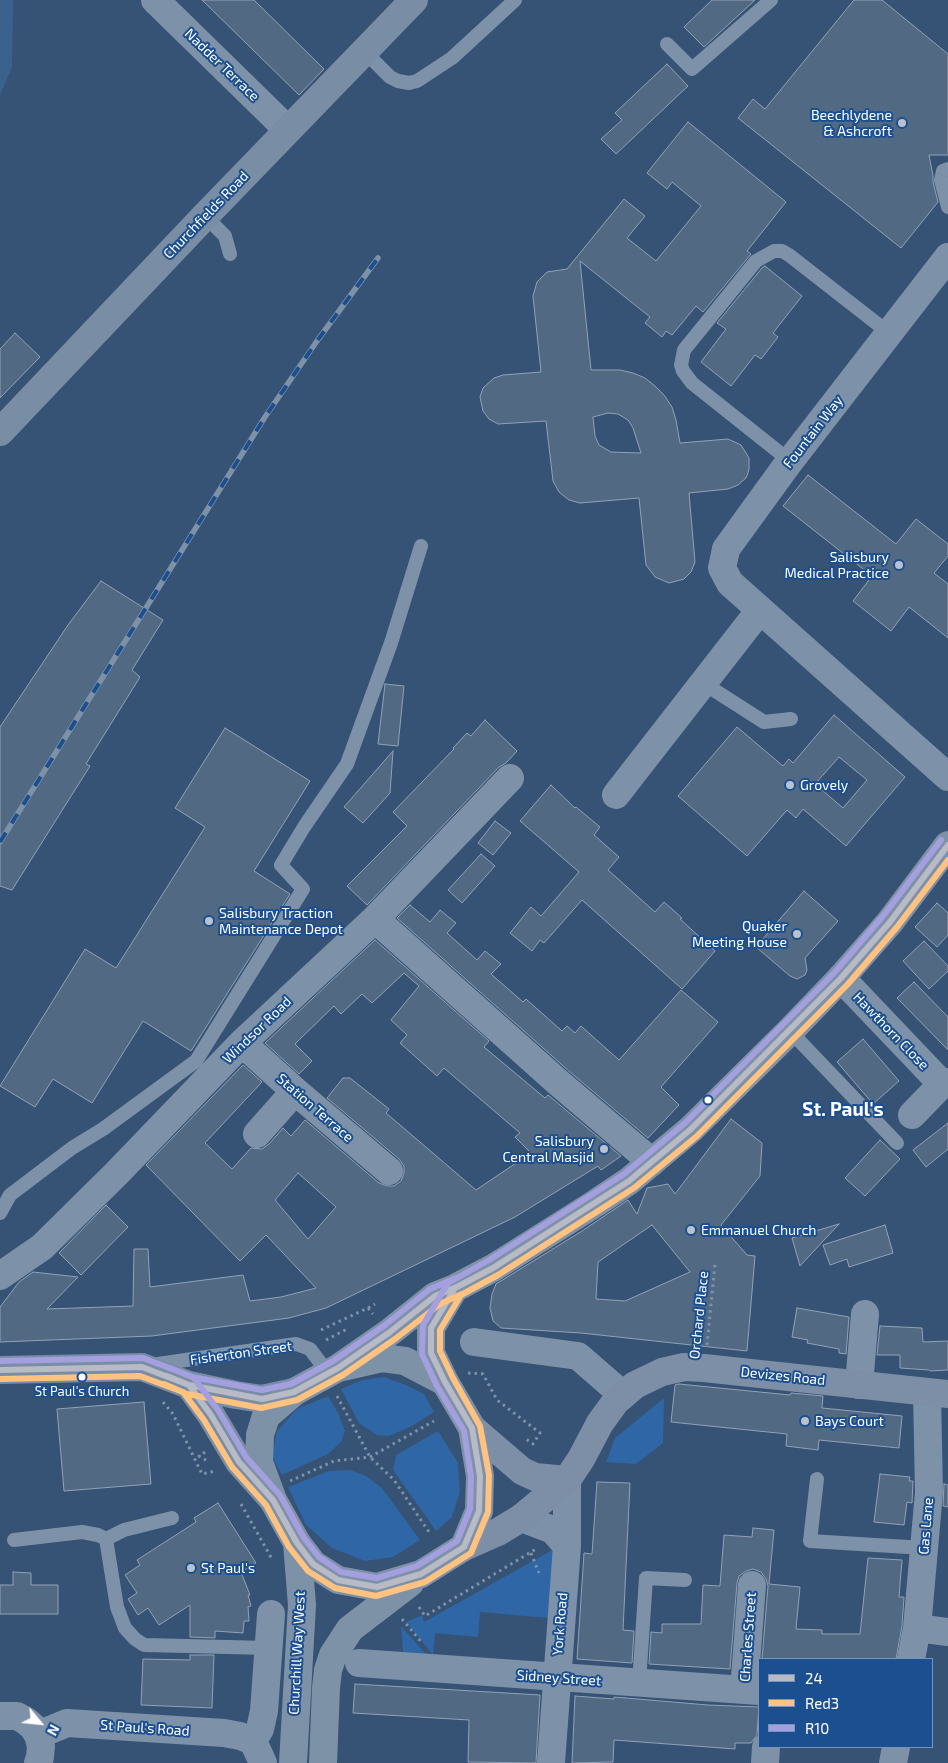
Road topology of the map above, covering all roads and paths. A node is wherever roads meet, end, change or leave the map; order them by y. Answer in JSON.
{"nodes":[{"id":1,"x":155,"y":0,"type":"edge"},
{"id":2,"x":414,"y":0,"type":"edge"},
{"id":3,"x":515,"y":0,"type":"edge"},
{"id":4,"x":771,"y":0,"type":"edge"},
{"id":5,"x":667,"y":44,"type":"dead end"},
{"id":6,"x":364,"y":51,"type":"junction"},
{"id":7,"x":288,"y":130,"type":"junction"},
{"id":8,"x":948,"y":169,"type":"edge"},
{"id":9,"x":948,"y":207,"type":"edge"},
{"id":10,"x":205,"y":216,"type":"junction"},
{"id":11,"x":230,"y":254,"type":"dead end"},
{"id":12,"x":948,"y":256,"type":"edge"},
{"id":13,"x":889,"y":333,"type":"junction"},
{"id":14,"x":0,"y":432,"type":"edge"},
{"id":15,"x":787,"y":465,"type":"junction"},
{"id":16,"x":421,"y":546,"type":"dead end"},
{"id":17,"x":760,"y":610,"type":"junction"},
{"id":18,"x":703,"y":683,"type":"junction"},
{"id":19,"x":791,"y":719,"type":"dead end"},
{"id":20,"x":948,"y":777,"type":"edge"},
{"id":21,"x":510,"y":778,"type":"dead end"},
{"id":22,"x":616,"y":795,"type":"dead end"},
{"id":23,"x":948,"y":844,"type":"edge"},
{"id":24,"x":375,"y":919,"type":"junction"},
{"id":25,"x":841,"y":978,"type":"junction"},
{"id":26,"x":790,"y":1031,"type":"junction"},
{"id":27,"x":242,"y":1043,"type":"junction"},
{"id":28,"x":945,"y":1083,"type":"edge"},
{"id":29,"x":295,"y":1091,"type":"junction"},
{"id":30,"x":912,"y":1115,"type":"dead end"},
{"id":31,"x":257,"y":1134,"type":"dead end"},
{"id":32,"x":897,"y":1143,"type":"dead end"},
{"id":33,"x":652,"y":1162,"type":"junction"},
{"id":34,"x":389,"y":1171,"type":"dead end"},
{"id":35,"x":0,"y":1213,"type":"edge"},
{"id":36,"x":715,"y":1264,"type":"dead end"},
{"id":37,"x":0,"y":1276,"type":"edge"},
{"id":38,"x":455,"y":1288,"type":"junction"},
{"id":39,"x":375,"y":1304,"type":"dead end"},
{"id":40,"x":368,"y":1308,"type":"junction"},
{"id":41,"x":865,"y":1314,"type":"dead end"},
{"id":42,"x":366,"y":1319,"type":"dead end"},
{"id":43,"x":350,"y":1328,"type":"dead end"},
{"id":44,"x":321,"y":1330,"type":"dead end"},
{"id":45,"x":326,"y":1340,"type":"dead end"},
{"id":46,"x":474,"y":1342,"type":"joint"},
{"id":47,"x":142,"y":1367,"type":"junction"},
{"id":48,"x":704,"y":1368,"type":"junction"},
{"id":49,"x":0,"y":1370,"type":"edge"},
{"id":50,"x":334,"y":1379,"type":"junction"},
{"id":51,"x":445,"y":1382,"type":"junction"},
{"id":52,"x":189,"y":1385,"type":"junction"},
{"id":53,"x":859,"y":1385,"type":"junction"},
{"id":54,"x":294,"y":1392,"type":"junction"},
{"id":55,"x":938,"y":1393,"type":"edge"},
{"id":56,"x":623,"y":1395,"type":"junction"},
{"id":57,"x":161,"y":1400,"type":"dead end"},
{"id":58,"x":434,"y":1421,"type":"dead end"},
{"id":59,"x":472,"y":1428,"type":"junction"},
{"id":60,"x":533,"y":1444,"type":"dead end"},
{"id":61,"x":370,"y":1457,"type":"junction"},
{"id":62,"x":221,"y":1469,"type":"dead end"},
{"id":63,"x":816,"y":1479,"type":"dead end"},
{"id":64,"x":566,"y":1480,"type":"junction"},
{"id":65,"x":280,"y":1491,"type":"junction"},
{"id":66,"x":240,"y":1504,"type":"dead end"},
{"id":67,"x":172,"y":1518,"type":"dead end"},
{"id":68,"x":521,"y":1518,"type":"junction"},
{"id":69,"x":431,"y":1535,"type":"dead end"},
{"id":70,"x":106,"y":1539,"type":"junction"},
{"id":71,"x":14,"y":1540,"type":"dead end"},
{"id":72,"x":562,"y":1541,"type":"junction"},
{"id":73,"x":297,"y":1543,"type":"junction"},
{"id":74,"x":464,"y":1548,"type":"junction"},
{"id":75,"x":924,"y":1548,"type":"junction"},
{"id":76,"x":275,"y":1563,"type":"dead end"},
{"id":77,"x":421,"y":1574,"type":"junction"},
{"id":78,"x":684,"y":1580,"type":"dead end"},
{"id":79,"x":752,"y":1585,"type":"dead end"},
{"id":80,"x":418,"y":1606,"type":"dead end"},
{"id":81,"x":271,"y":1614,"type":"dead end"},
{"id":82,"x":918,"y":1628,"type":"junction"},
{"id":83,"x":948,"y":1632,"type":"edge"},
{"id":84,"x":269,"y":1648,"type":"junction"},
{"id":85,"x":911,"y":1658,"type":"edge"},
{"id":86,"x":359,"y":1663,"type":"dead end"},
{"id":87,"x":556,"y":1678,"type":"junction"},
{"id":88,"x":639,"y":1683,"type":"junction"},
{"id":89,"x":752,"y":1690,"type":"edge"},
{"id":90,"x":0,"y":1716,"type":"edge"},
{"id":91,"x":38,"y":1735,"type":"junction"},
{"id":92,"x":766,"y":1748,"type":"edge"},
{"id":93,"x":896,"y":1748,"type":"edge"},
{"id":94,"x":258,"y":1752,"type":"edge"},
{"id":95,"x":38,"y":1763,"type":"edge"},
{"id":96,"x":293,"y":1763,"type":"edge"},
{"id":97,"x":323,"y":1763,"type":"edge"},
{"id":98,"x":551,"y":1763,"type":"edge"},
{"id":99,"x":765,"y":1763,"type":"edge"},
{"id":100,"x":893,"y":1763,"type":"edge"}],
"edges":[{"from":1,"to":7,"type":"street","name":"Nadder Terrace"},
{"from":2,"to":6,"type":"street","name":"Churchfields Road"},
{"from":3,"to":6,"type":"lane"},
{"from":4,"to":5,"type":"lane"},
{"from":6,"to":7,"type":"street","name":"Churchfields Road"},
{"from":7,"to":10,"type":"street","name":"Churchfields Road"},
{"from":8,"to":9,"type":"lane"},
{"from":10,"to":11,"type":"lane"},
{"from":10,"to":14,"type":"street","name":"Churchfields Road"},
{"from":12,"to":13,"type":"street","name":"Fountain Way"},
{"from":13,"to":15,"type":"street","name":"Fountain Way"},
{"from":13,"to":15,"type":"lane"},
{"from":15,"to":17,"type":"street","name":"Fountain Way"},
{"from":16,"to":35,"type":"lane"},
{"from":17,"to":18,"type":"street"},
{"from":17,"to":20,"type":"street","name":"Fountain Way"},
{"from":18,"to":19,"type":"lane"},
{"from":18,"to":22,"type":"street"},
{"from":21,"to":24,"type":"street","name":"Windsor Road"},
{"from":23,"to":25,"type":"highway"},
{"from":24,"to":27,"type":"street","name":"Windsor Road"},
{"from":24,"to":33,"type":"street"},
{"from":25,"to":26,"type":"highway"},
{"from":25,"to":28,"type":"street","name":"Hawthorn Close"},
{"from":26,"to":32,"type":"lane"},
{"from":26,"to":33,"type":"highway"},
{"from":27,"to":29,"type":"street","name":"Station Terrace"},
{"from":27,"to":37,"type":"street","name":"Windsor Road"},
{"from":28,"to":30,"type":"street","name":"Hawthorn Close"},
{"from":29,"to":31,"type":"street"},
{"from":29,"to":34,"type":"street","name":"Station Terrace"},
{"from":33,"to":38,"type":"highway"},
{"from":36,"to":48,"type":"path","name":"Orchard Place"},
{"from":38,"to":50,"type":"highway"},
{"from":38,"to":51,"type":"highway"},
{"from":39,"to":40,"type":"path"},
{"from":40,"to":42,"type":"path"},
{"from":40,"to":44,"type":"path"},
{"from":41,"to":53,"type":"street"},
{"from":43,"to":45,"type":"path"},
{"from":46,"to":56,"type":"street"},
{"from":46,"to":60,"type":"path"},
{"from":47,"to":49,"type":"street","name":"Fisherton Street"},
{"from":47,"to":50,"type":"lane","name":"Fisherton Street"},
{"from":47,"to":52,"type":"street","name":"Fisherton Street"},
{"from":48,"to":53,"type":"main road","name":"Devizes Road"},
{"from":48,"to":56,"type":"main road","name":"Devizes Road"},
{"from":50,"to":51,"type":"highway"},
{"from":50,"to":54,"type":"highway"},
{"from":50,"to":61,"type":"path"},
{"from":51,"to":59,"type":"highway"},
{"from":52,"to":54,"type":"street","name":"Fisherton Street"},
{"from":52,"to":65,"type":"street","name":"Fisherton Street"},
{"from":53,"to":55,"type":"main road","name":"Devizes Road"},
{"from":54,"to":65,"type":"highway"},
{"from":55,"to":75,"type":"street","name":"Gas Lane"},
{"from":56,"to":64,"type":"main road","name":"Devizes Road"},
{"from":57,"to":62,"type":"path"},
{"from":58,"to":61,"type":"path"},
{"from":59,"to":64,"type":"main road"},
{"from":59,"to":74,"type":"highway"},
{"from":61,"to":65,"type":"path"},
{"from":61,"to":69,"type":"path"},
{"from":63,"to":75,"type":"lane"},
{"from":64,"to":68,"type":"main road","name":"Devizes Road"},
{"from":64,"to":72,"type":"street","name":"York Road"},
{"from":65,"to":73,"type":"highway"},
{"from":66,"to":76,"type":"path"},
{"from":67,"to":70,"type":"lane"},
{"from":68,"to":72,"type":"street"},
{"from":68,"to":74,"type":"main road","name":"Devizes Road"},
{"from":70,"to":71,"type":"lane"},
{"from":70,"to":84,"type":"lane"},
{"from":72,"to":80,"type":"path"},
{"from":72,"to":87,"type":"street","name":"York Road"},
{"from":73,"to":77,"type":"highway"},
{"from":73,"to":96,"type":"highway","name":"Churchill Way West"},
{"from":74,"to":77,"type":"highway"},
{"from":75,"to":82,"type":"street","name":"Gas Lane"},
{"from":77,"to":97,"type":"highway"},
{"from":78,"to":88,"type":"lane"},
{"from":79,"to":89,"type":"street","name":"Charles Street"},
{"from":81,"to":84,"type":"street","name":"St Paul's Road"},
{"from":82,"to":83,"type":"street"},
{"from":82,"to":85,"type":"street","name":"Gas Lane"},
{"from":84,"to":94,"type":"street","name":"St Paul's Road"},
{"from":86,"to":87,"type":"street","name":"Sidney Street"},
{"from":87,"to":88,"type":"street","name":"Sidney Street"},
{"from":87,"to":98,"type":"street","name":"York Road"},
{"from":88,"to":89,"type":"street","name":"Sidney Street"},
{"from":90,"to":91,"type":"street"},
{"from":91,"to":94,"type":"street","name":"St Paul's Road"},
{"from":91,"to":95,"type":"street"},
{"from":92,"to":99,"type":"street"},
{"from":93,"to":100,"type":"street"}]}
